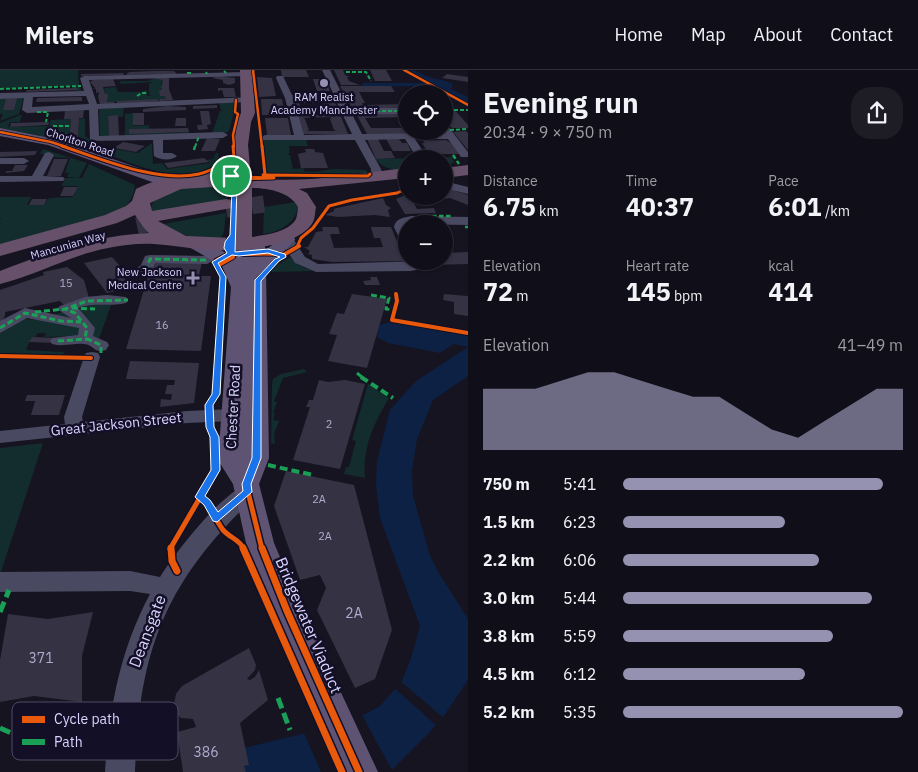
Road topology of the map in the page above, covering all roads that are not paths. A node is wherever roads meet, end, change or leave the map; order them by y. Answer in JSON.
{"nodes":[{"id":1,"x":326,"y":70,"type":"edge"},
{"id":2,"x":246,"y":72,"type":"edge"},
{"id":3,"x":183,"y":73,"type":"edge"},
{"id":4,"x":280,"y":78,"type":"dead end"},
{"id":5,"x":175,"y":84,"type":"junction"},
{"id":6,"x":88,"y":92,"type":"junction"},
{"id":7,"x":30,"y":95,"type":"junction"},
{"id":8,"x":0,"y":96,"type":"edge"},
{"id":9,"x":289,"y":98,"type":"junction"},
{"id":10,"x":338,"y":98,"type":"junction"},
{"id":11,"x":186,"y":105,"type":"junction"},
{"id":12,"x":249,"y":106,"type":"junction"},
{"id":13,"x":94,"y":107,"type":"junction"},
{"id":14,"x":346,"y":111,"type":"junction"},
{"id":15,"x":398,"y":111,"type":"edge"},
{"id":16,"x":0,"y":132,"type":"edge"},
{"id":17,"x":223,"y":135,"type":"dead end"},
{"id":18,"x":0,"y":136,"type":"edge"},
{"id":19,"x":398,"y":136,"type":"edge"},
{"id":20,"x":158,"y":137,"type":"junction"},
{"id":21,"x":300,"y":137,"type":"junction"},
{"id":22,"x":358,"y":137,"type":"junction"},
{"id":23,"x":265,"y":138,"type":"dead end"},
{"id":24,"x":449,"y":140,"type":"edge"},
{"id":25,"x":50,"y":155,"type":"dead end"},
{"id":26,"x":172,"y":156,"type":"dead end"},
{"id":27,"x":24,"y":161,"type":"dead end"},
{"id":28,"x":242,"y":162,"type":"junction"},
{"id":29,"x":2,"y":164,"type":"edge"},
{"id":30,"x":377,"y":173,"type":"junction"},
{"id":31,"x":457,"y":176,"type":"edge"},
{"id":32,"x":398,"y":178,"type":"edge"},
{"id":33,"x":0,"y":179,"type":"edge"},
{"id":34,"x":36,"y":179,"type":"junction"},
{"id":35,"x":60,"y":179,"type":"dead end"},
{"id":36,"x":398,"y":180,"type":"edge"},
{"id":37,"x":171,"y":181,"type":"junction"},
{"id":38,"x":398,"y":181,"type":"edge"},
{"id":39,"x":192,"y":183,"type":"junction"},
{"id":40,"x":278,"y":192,"type":"junction"},
{"id":41,"x":226,"y":207,"type":"tunnel mouth"},
{"id":42,"x":139,"y":213,"type":"junction"},
{"id":43,"x":307,"y":213,"type":"junction"},
{"id":44,"x":157,"y":219,"type":"tunnel mouth"},
{"id":45,"x":453,"y":220,"type":"edge"},
{"id":46,"x":468,"y":220,"type":"edge"},
{"id":47,"x":287,"y":237,"type":"junction"},
{"id":48,"x":190,"y":242,"type":"junction"},
{"id":49,"x":250,"y":243,"type":"junction"},
{"id":50,"x":0,"y":250,"type":"edge"},
{"id":51,"x":0,"y":258,"type":"edge"},
{"id":52,"x":207,"y":260,"type":"dead end"},
{"id":53,"x":0,"y":266,"type":"edge"},
{"id":54,"x":398,"y":267,"type":"edge"},
{"id":55,"x":258,"y":268,"type":"junction"},
{"id":56,"x":140,"y":271,"type":"dead end"},
{"id":57,"x":0,"y":278,"type":"edge"},
{"id":58,"x":240,"y":287,"type":"junction"},
{"id":59,"x":121,"y":300,"type":"dead end"},
{"id":60,"x":66,"y":308,"type":"junction"},
{"id":61,"x":94,"y":309,"type":"dead end"},
{"id":62,"x":25,"y":313,"type":"junction"},
{"id":63,"x":81,"y":322,"type":"junction"},
{"id":64,"x":0,"y":328,"type":"edge"},
{"id":65,"x":58,"y":341,"type":"dead end"},
{"id":66,"x":93,"y":348,"type":"junction"},
{"id":67,"x":232,"y":415,"type":"junction"},
{"id":68,"x":75,"y":428,"type":"junction"},
{"id":69,"x":0,"y":437,"type":"edge"},
{"id":70,"x":247,"y":488,"type":"junction"},
{"id":71,"x":0,"y":582,"type":"edge"},
{"id":72,"x":164,"y":589,"type":"junction"},
{"id":73,"x":125,"y":702,"type":"edge"},
{"id":74,"x":359,"y":772,"type":"edge"}],
"edges":[{"from":1,"to":10,"type":"street"},
{"from":2,"to":3,"type":"street"},
{"from":2,"to":12,"type":"highway","name":"Chester Road"},
{"from":3,"to":5,"type":"street"},
{"from":4,"to":9,"type":"street"},
{"from":5,"to":6,"type":"street"},
{"from":5,"to":11,"type":"street"},
{"from":6,"to":7,"type":"street"},
{"from":6,"to":13,"type":"street"},
{"from":7,"to":8,"type":"street"},
{"from":7,"to":13,"type":"street"},
{"from":9,"to":10,"type":"street"},
{"from":9,"to":21,"type":"street"},
{"from":10,"to":14,"type":"street"},
{"from":11,"to":12,"type":"street"},
{"from":11,"to":13,"type":"street"},
{"from":12,"to":28,"type":"highway","name":"Chester Road"},
{"from":12,"to":40,"type":"highway","name":"Chester Road"},
{"from":13,"to":20,"type":"street"},
{"from":14,"to":15,"type":"street"},
{"from":14,"to":22,"type":"street"},
{"from":16,"to":37,"type":"main road","name":"Chorlton Road"},
{"from":17,"to":20,"type":"street"},
{"from":18,"to":42,"type":"main road","name":"Chorlton Road"},
{"from":19,"to":22,"type":"street"},
{"from":20,"to":26,"type":"street"},
{"from":21,"to":22,"type":"street"},
{"from":21,"to":23,"type":"street"},
{"from":22,"to":30,"type":"street"},
{"from":24,"to":31,"type":"street"},
{"from":25,"to":34,"type":"street"},
{"from":27,"to":29,"type":"street"},
{"from":28,"to":37,"type":"highway"},
{"from":28,"to":40,"type":"highway","name":"Chester Road"},
{"from":30,"to":32,"type":"highway"},
{"from":30,"to":40,"type":"highway"},
{"from":33,"to":34,"type":"street"},
{"from":34,"to":35,"type":"street"},
{"from":36,"to":40,"type":"highway"},
{"from":37,"to":39,"type":"main road","name":"Chorlton Road"},
{"from":37,"to":42,"type":"highway"},
{"from":38,"to":43,"type":"highway"},
{"from":39,"to":40,"type":"highway"},
{"from":39,"to":42,"type":"highway"},
{"from":40,"to":43,"type":"highway"},
{"from":40,"to":49,"type":"highway","name":"Chester Road"},
{"from":41,"to":44,"type":"highway"},
{"from":42,"to":48,"type":"highway"},
{"from":42,"to":48,"type":"highway"},
{"from":42,"to":50,"type":"highway"},
{"from":42,"to":51,"type":"highway","name":"Mancunian Way"},
{"from":42,"to":53,"type":"highway","name":"Mancunian Way"},
{"from":42,"to":57,"type":"highway"},
{"from":43,"to":47,"type":"highway"},
{"from":45,"to":46,"type":"street"},
{"from":47,"to":49,"type":"highway"},
{"from":47,"to":54,"type":"street"},
{"from":47,"to":55,"type":"main road"},
{"from":48,"to":49,"type":"highway"},
{"from":48,"to":58,"type":"main road"},
{"from":49,"to":55,"type":"main road","name":"Chester Road"},
{"from":49,"to":58,"type":"main road","name":"Chester Road"},
{"from":52,"to":56,"type":"street"},
{"from":55,"to":70,"type":"main road","name":"Chester Road"},
{"from":58,"to":67,"type":"main road","name":"Chester Road"},
{"from":59,"to":60,"type":"street"},
{"from":60,"to":61,"type":"street"},
{"from":60,"to":62,"type":"street"},
{"from":60,"to":63,"type":"street"},
{"from":62,"to":63,"type":"street"},
{"from":62,"to":64,"type":"street"},
{"from":63,"to":66,"type":"street"},
{"from":65,"to":66,"type":"street"},
{"from":66,"to":68,"type":"street"},
{"from":67,"to":68,"type":"street","name":"Great Jackson Street"},
{"from":67,"to":70,"type":"main road","name":"Chester Road"},
{"from":68,"to":69,"type":"street","name":"Great Jackson Street"},
{"from":70,"to":72,"type":"street","name":"Deansgate"},
{"from":70,"to":74,"type":"main road","name":"Bridgewater Viaduct"},
{"from":71,"to":72,"type":"street"},
{"from":72,"to":73,"type":"street","name":"Deansgate"}]}
